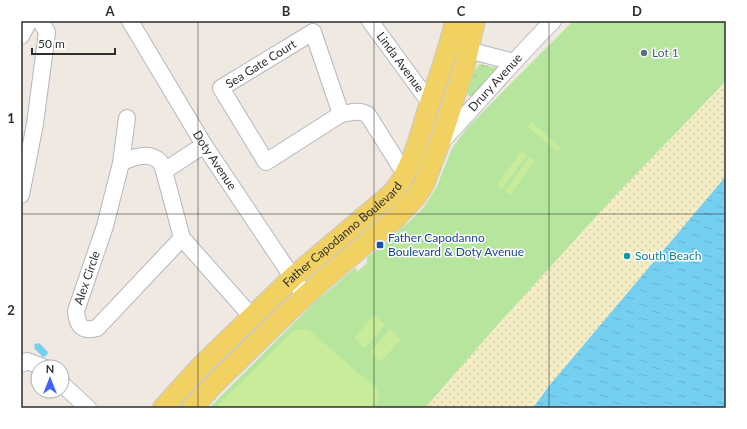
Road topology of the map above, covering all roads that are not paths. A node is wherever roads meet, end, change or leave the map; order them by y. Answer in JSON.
{"nodes":[{"id":1,"x":29,"y":21,"type":"edge"},
{"id":2,"x":40,"y":21,"type":"edge"},
{"id":3,"x":130,"y":21,"type":"edge"},
{"id":4,"x":370,"y":21,"type":"edge"},
{"id":5,"x":455,"y":21,"type":"edge"},
{"id":6,"x":475,"y":21,"type":"edge"},
{"id":7,"x":553,"y":21,"type":"edge"},
{"id":8,"x":21,"y":36,"type":"edge"},
{"id":9,"x":468,"y":50,"type":"junction"},
{"id":10,"x":514,"y":62,"type":"junction"},
{"id":11,"x":430,"y":104,"type":"junction"},
{"id":12,"x":341,"y":114,"type":"junction"},
{"id":13,"x":127,"y":118,"type":"dead end"},
{"id":14,"x":204,"y":145,"type":"junction"},
{"id":15,"x":439,"y":145,"type":"junction"},
{"id":16,"x":121,"y":163,"type":"junction"},
{"id":17,"x":164,"y":171,"type":"junction"},
{"id":18,"x":405,"y":174,"type":"junction"},
{"id":19,"x":21,"y":195,"type":"edge"},
{"id":20,"x":182,"y":238,"type":"junction"},
{"id":21,"x":293,"y":277,"type":"junction"},
{"id":22,"x":305,"y":296,"type":"junction"},
{"id":23,"x":252,"y":317,"type":"junction"},
{"id":24,"x":70,"y":391,"type":"edge"},
{"id":25,"x":88,"y":408,"type":"edge"},
{"id":26,"x":163,"y":408,"type":"edge"},
{"id":27,"x":192,"y":408,"type":"edge"}],
"edges":[{"from":1,"to":8,"type":"street"},
{"from":2,"to":19,"type":"street"},
{"from":3,"to":14,"type":"street","name":"Doty Avenue"},
{"from":4,"to":11,"type":"street","name":"Linda Avenue"},
{"from":5,"to":11,"type":"main road","name":"Father Capodanno Boulevard"},
{"from":6,"to":9,"type":"main road","name":"Father Capodanno Boulevard"},
{"from":7,"to":10,"type":"street","name":"Drury Avenue"},
{"from":9,"to":10,"type":"street"},
{"from":9,"to":15,"type":"main road","name":"Father Capodanno Boulevard"},
{"from":10,"to":15,"type":"street","name":"Drury Avenue"},
{"from":11,"to":18,"type":"main road","name":"Father Capodanno Boulevard"},
{"from":12,"to":12,"type":"street","name":"Sea Gate Court"},
{"from":12,"to":18,"type":"street","name":"Sea Gate Court"},
{"from":13,"to":16,"type":"street","name":"Alex Circle"},
{"from":14,"to":17,"type":"street"},
{"from":14,"to":21,"type":"street","name":"Doty Avenue"},
{"from":15,"to":22,"type":"main road","name":"Father Capodanno Boulevard"},
{"from":16,"to":17,"type":"street"},
{"from":16,"to":20,"type":"street","name":"Alex Circle"},
{"from":17,"to":20,"type":"street"},
{"from":18,"to":21,"type":"main road","name":"Father Capodanno Boulevard"},
{"from":20,"to":23,"type":"street"},
{"from":21,"to":22,"type":"street","name":"Doty Avenue"},
{"from":21,"to":23,"type":"main road","name":"Father Capodanno Boulevard"},
{"from":22,"to":27,"type":"main road","name":"Father Capodanno Boulevard"},
{"from":23,"to":26,"type":"main road","name":"Father Capodanno Boulevard"},
{"from":24,"to":25,"type":"street"}]}
